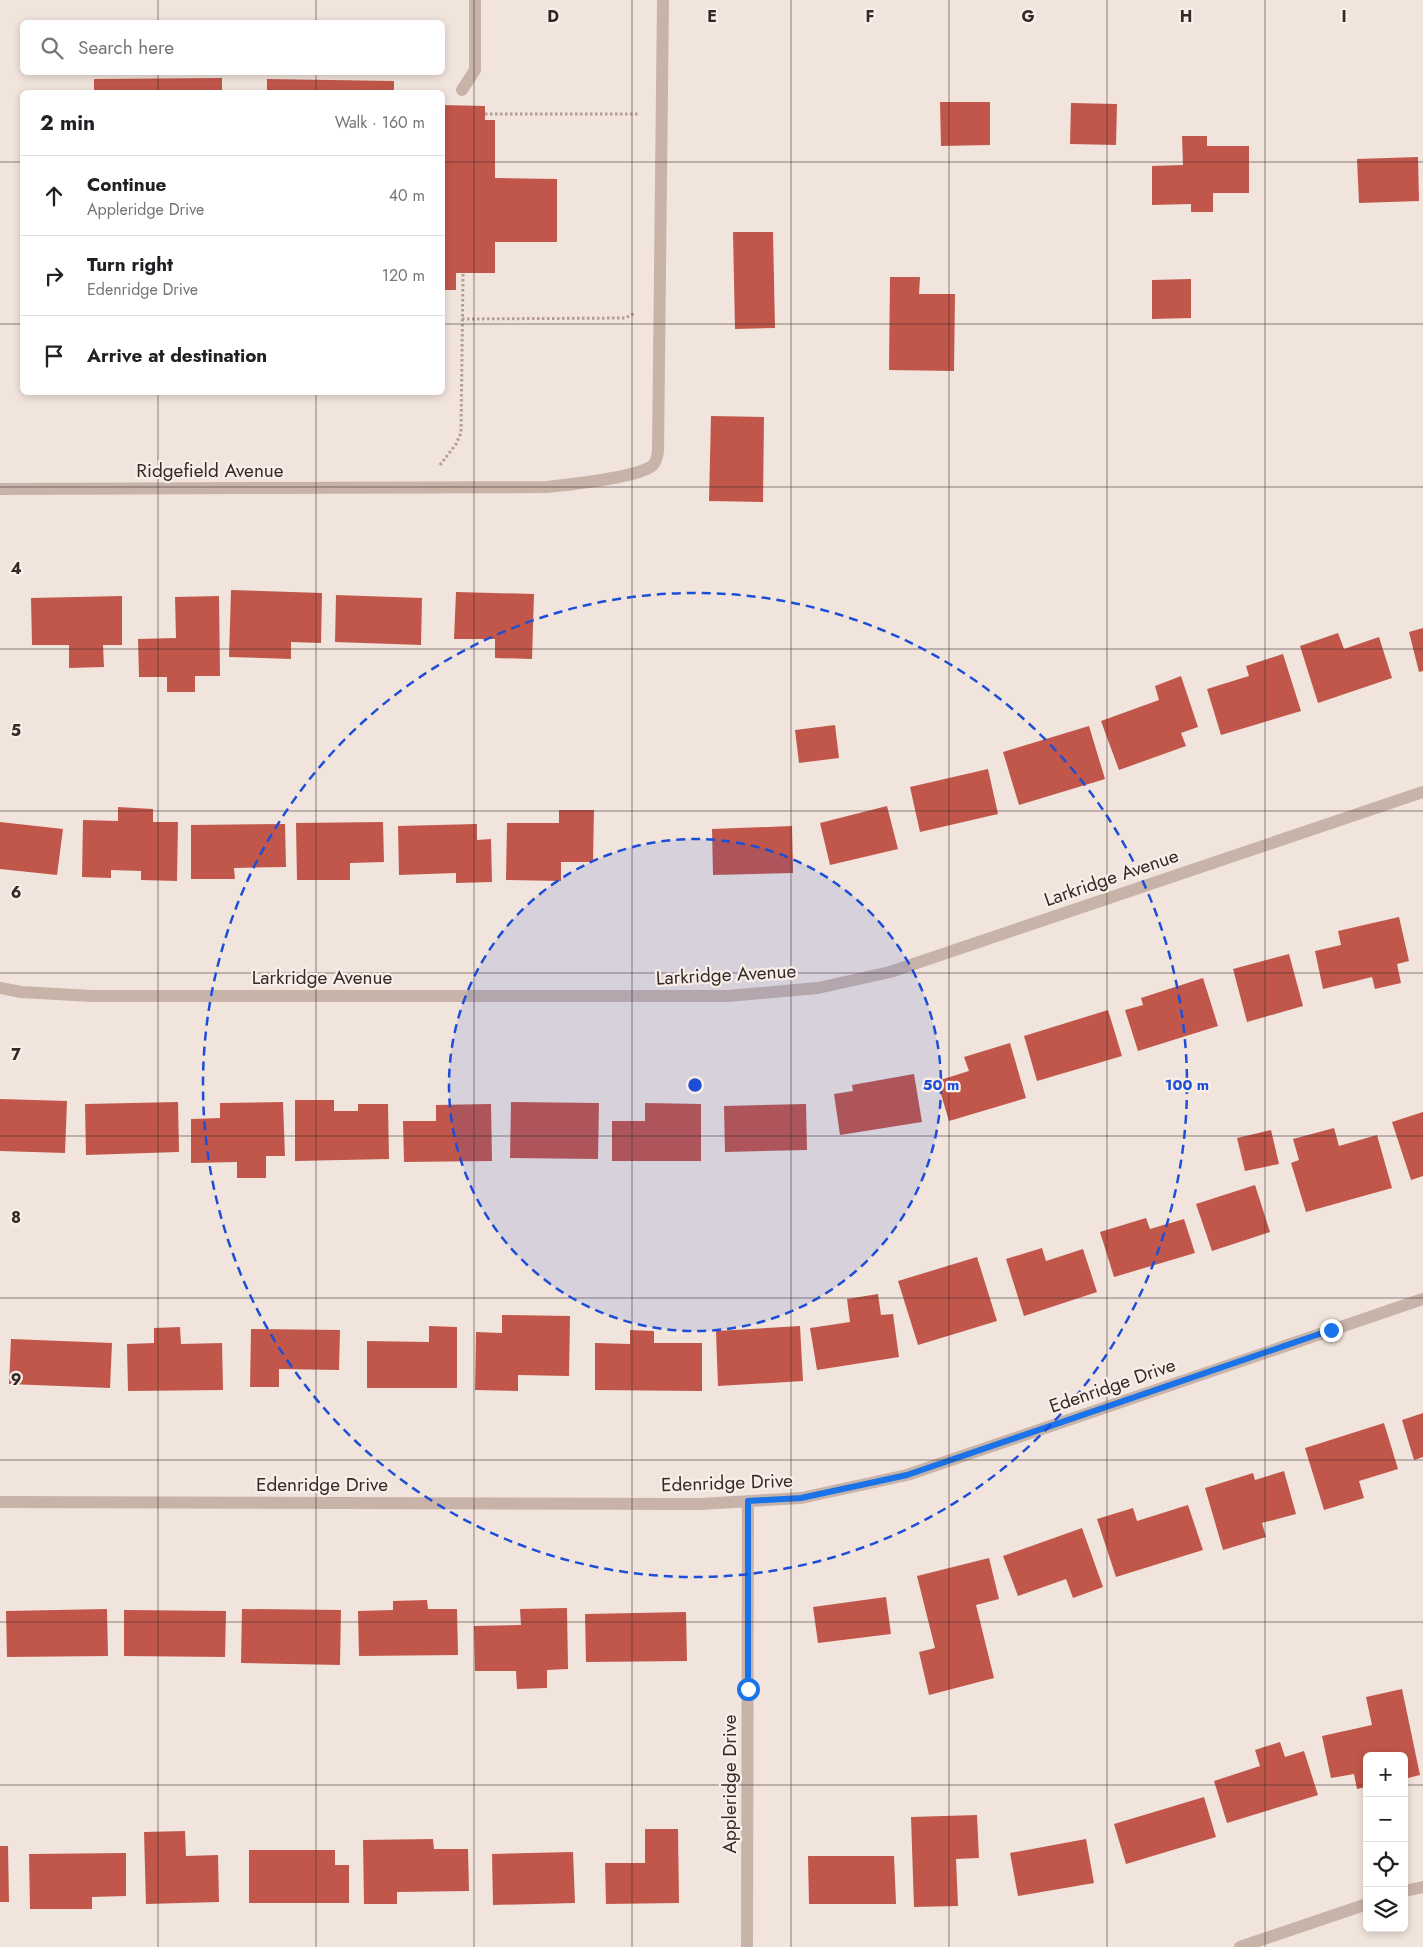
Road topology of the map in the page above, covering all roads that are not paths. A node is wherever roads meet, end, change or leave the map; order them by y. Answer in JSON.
{"nodes":[{"id":1,"x":475,"y":0,"type":"edge"},
{"id":2,"x":663,"y":0,"type":"edge"},
{"id":3,"x":462,"y":90,"type":"dead end"},
{"id":4,"x":0,"y":489,"type":"edge"},
{"id":5,"x":1423,"y":792,"type":"edge"},
{"id":6,"x":0,"y":988,"type":"edge"},
{"id":7,"x":1423,"y":1299,"type":"edge"},
{"id":8,"x":748,"y":1501,"type":"junction"},
{"id":9,"x":0,"y":1502,"type":"edge"},
{"id":10,"x":1423,"y":1887,"type":"edge"},
{"id":11,"x":1408,"y":1890,"type":"edge"},
{"id":12,"x":1363,"y":1905,"type":"edge"},
{"id":13,"x":747,"y":1947,"type":"edge"},
{"id":14,"x":1240,"y":1947,"type":"edge"}],
"edges":[{"from":1,"to":3,"type":"street"},
{"from":2,"to":4,"type":"street","name":"Ridgefield Avenue"},
{"from":5,"to":6,"type":"street","name":"Larkridge Avenue"},
{"from":7,"to":8,"type":"street","name":"Edenridge Drive"},
{"from":8,"to":9,"type":"street","name":"Edenridge Drive"},
{"from":8,"to":13,"type":"street","name":"Appleridge Drive"},
{"from":10,"to":11,"type":"street"},
{"from":12,"to":14,"type":"street"}]}
